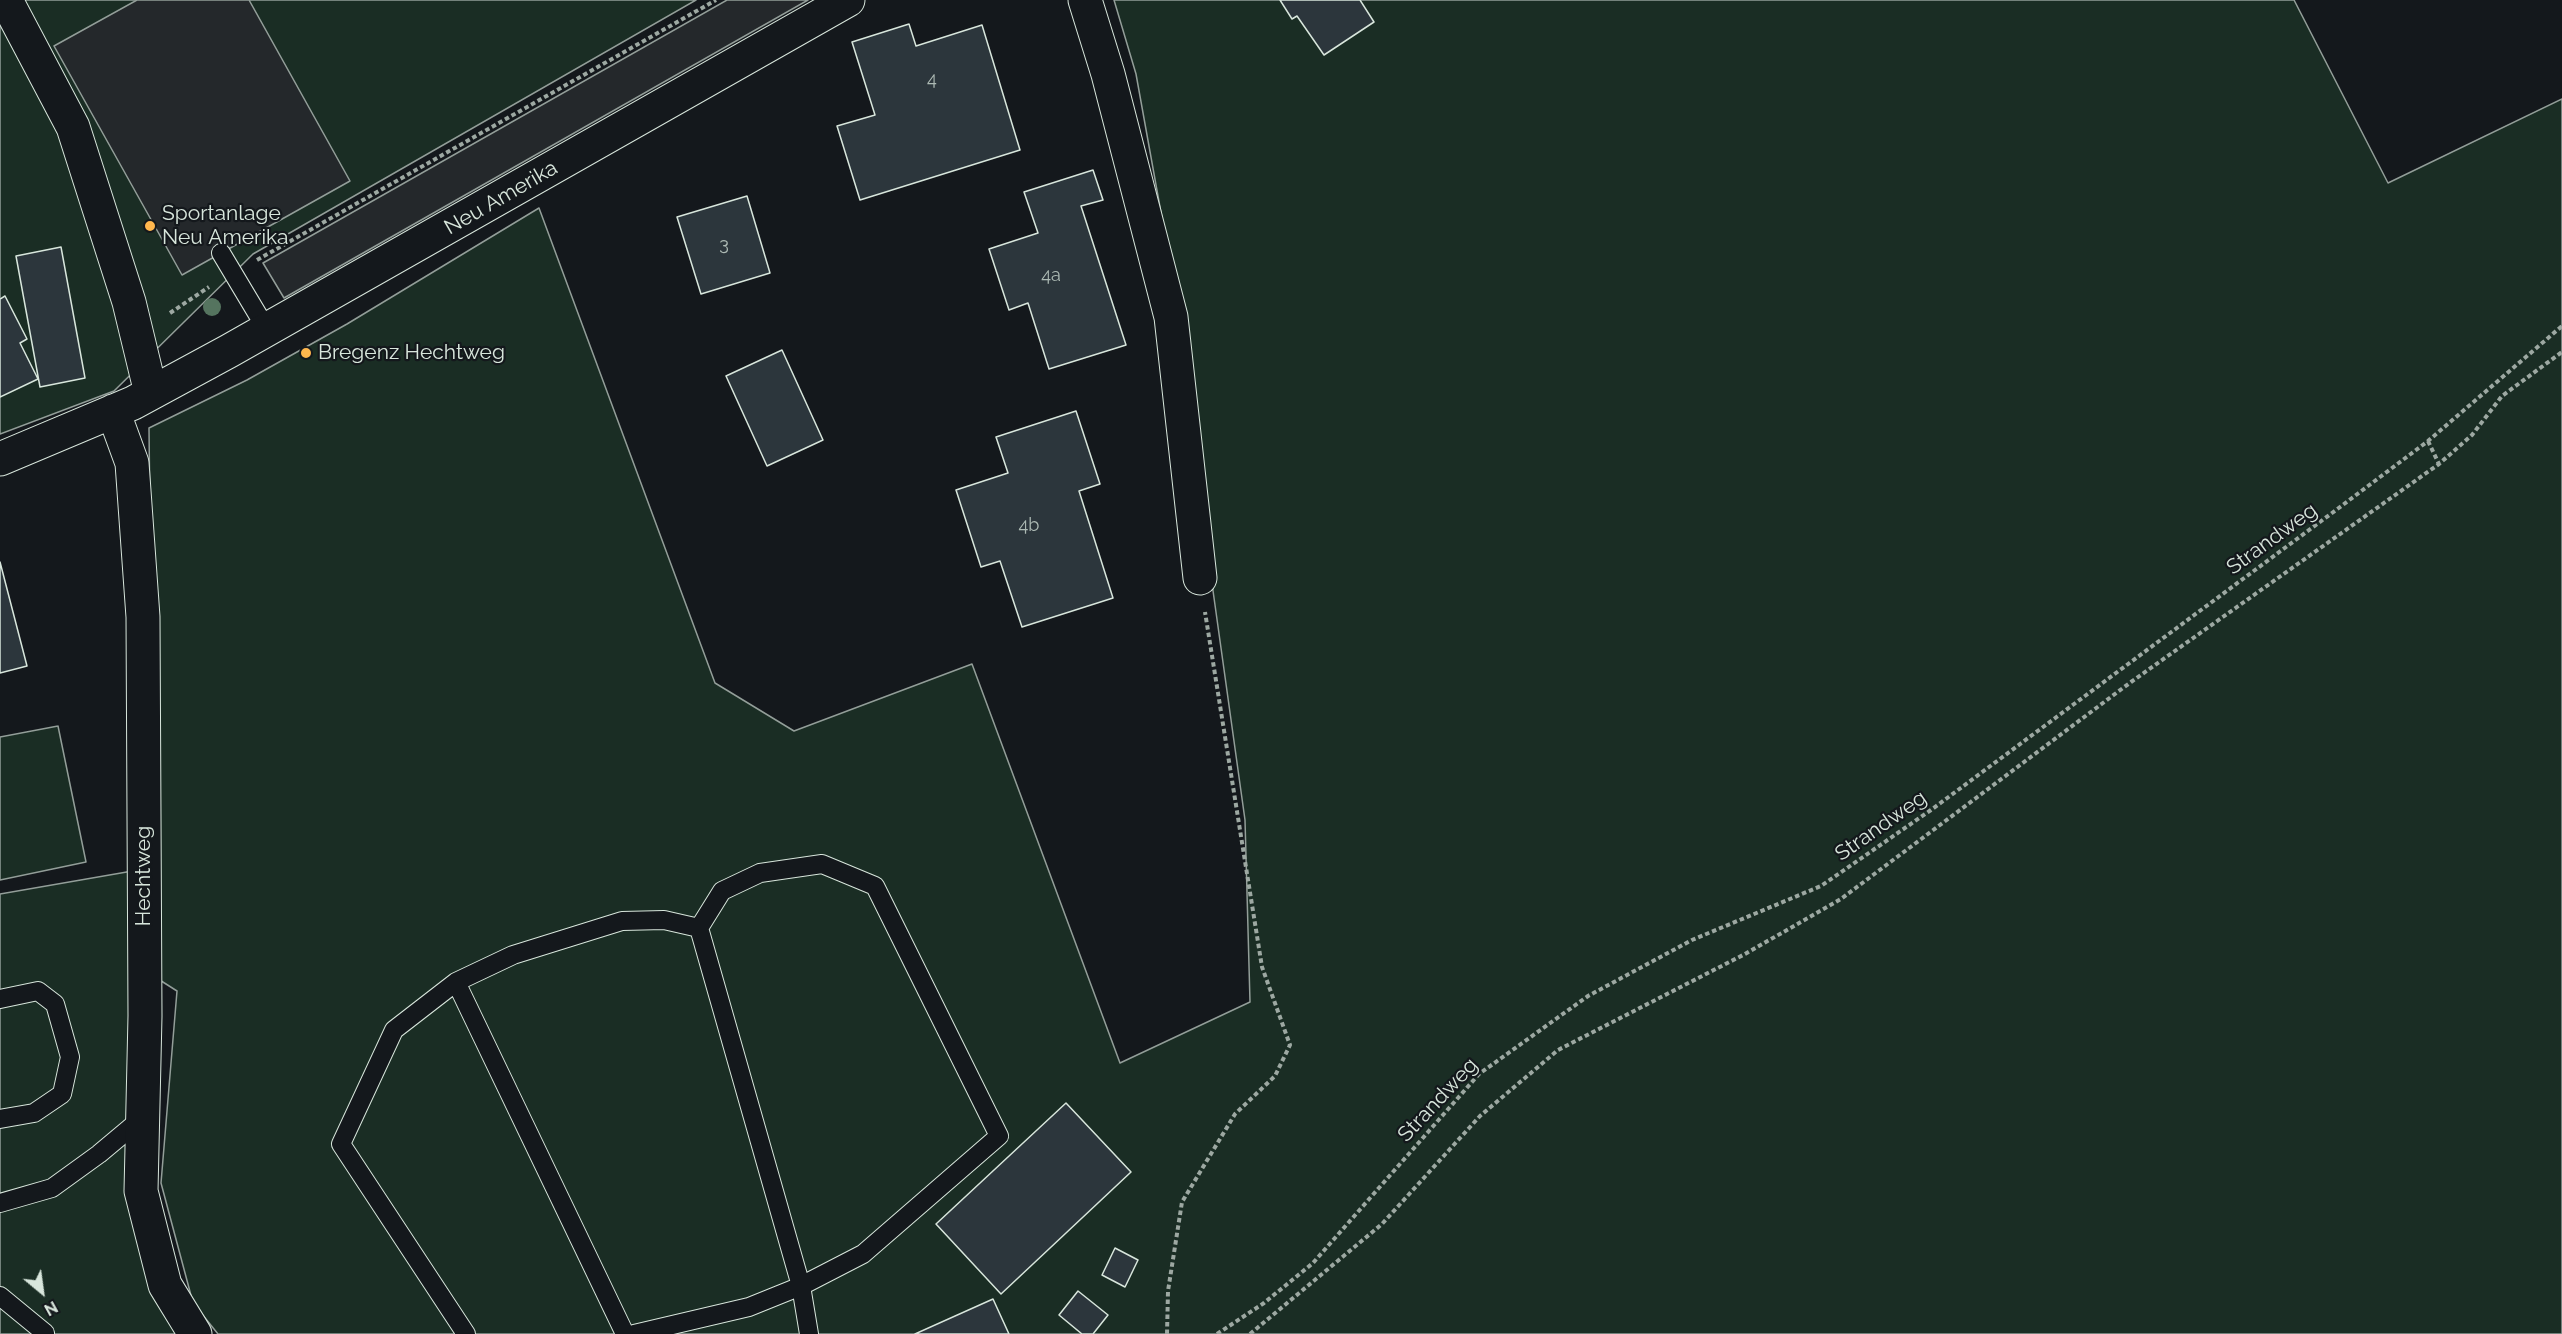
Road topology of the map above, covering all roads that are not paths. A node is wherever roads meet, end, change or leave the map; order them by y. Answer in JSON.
{"nodes":[{"id":1,"x":6,"y":0,"type":"edge"},
{"id":2,"x":848,"y":0,"type":"edge"},
{"id":3,"x":1085,"y":0,"type":"edge"},
{"id":4,"x":221,"y":253,"type":"dead end"},
{"id":5,"x":267,"y":330,"type":"junction"},
{"id":6,"x":151,"y":393,"type":"junction"},
{"id":7,"x":112,"y":411,"type":"junction"},
{"id":8,"x":0,"y":459,"type":"edge"},
{"id":9,"x":1200,"y":578,"type":"road end"},
{"id":10,"x":699,"y":928,"type":"junction"},
{"id":11,"x":456,"y":982,"type":"junction"},
{"id":12,"x":0,"y":999,"type":"edge"},
{"id":13,"x":141,"y":1118,"type":"junction"},
{"id":14,"x":0,"y":1119,"type":"edge"},
{"id":15,"x":0,"y":1203,"type":"edge"},
{"id":16,"x":801,"y":1286,"type":"junction"},
{"id":17,"x":0,"y":1296,"type":"edge"},
{"id":18,"x":45,"y":1333,"type":"edge"},
{"id":19,"x":195,"y":1334,"type":"edge"},
{"id":20,"x":466,"y":1334,"type":"edge"},
{"id":21,"x":625,"y":1334,"type":"edge"},
{"id":22,"x":634,"y":1334,"type":"edge"},
{"id":23,"x":809,"y":1334,"type":"edge"}],
"edges":[{"from":1,"to":6,"type":"street"},
{"from":2,"to":5,"type":"street","name":"Neu Amerika"},
{"from":3,"to":9,"type":"street"},
{"from":4,"to":5,"type":"lane"},
{"from":5,"to":6,"type":"street","name":"Neu Amerika"},
{"from":6,"to":7,"type":"street","name":"Neu Amerika"},
{"from":7,"to":8,"type":"street","name":"Neu Amerika"},
{"from":7,"to":13,"type":"street","name":"Hechtweg"},
{"from":10,"to":11,"type":"lane"},
{"from":10,"to":16,"type":"lane"},
{"from":10,"to":16,"type":"lane"},
{"from":11,"to":20,"type":"lane"},
{"from":11,"to":21,"type":"lane"},
{"from":12,"to":14,"type":"lane"},
{"from":13,"to":15,"type":"lane"},
{"from":13,"to":19,"type":"street","name":"Hechtweg"},
{"from":16,"to":22,"type":"lane"},
{"from":16,"to":23,"type":"lane"},
{"from":17,"to":18,"type":"lane"}]}
